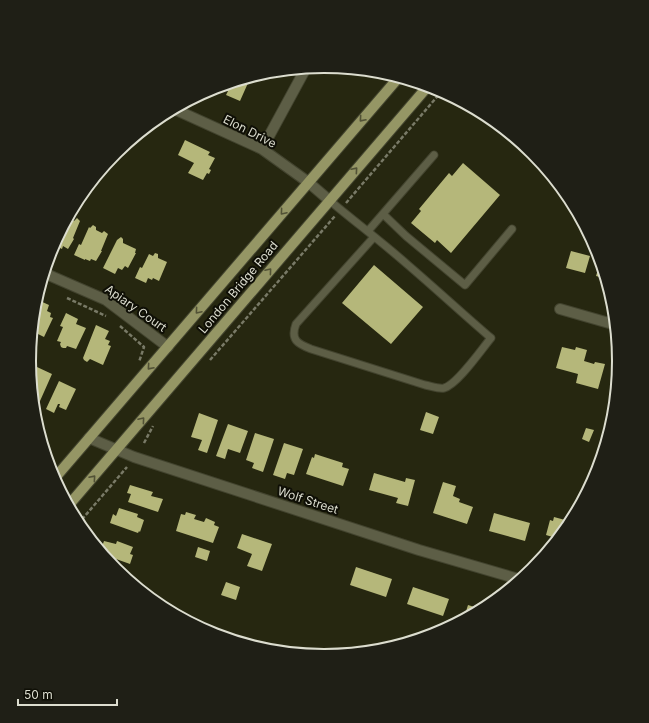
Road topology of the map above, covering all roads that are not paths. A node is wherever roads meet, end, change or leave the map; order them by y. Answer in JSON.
{"nodes":[{"id":1,"x":303,"y":74,"type":"edge"},
{"id":2,"x":395,"y":82,"type":"edge"},
{"id":3,"x":424,"y":91,"type":"edge"},
{"id":4,"x":180,"y":112,"type":"edge"},
{"id":5,"x":262,"y":149,"type":"junction"},
{"id":6,"x":434,"y":155,"type":"dead end"},
{"id":7,"x":308,"y":182,"type":"junction"},
{"id":8,"x":329,"y":200,"type":"junction"},
{"id":9,"x":383,"y":214,"type":"junction"},
{"id":10,"x":512,"y":229,"type":"dead end"},
{"id":11,"x":368,"y":231,"type":"junction"},
{"id":12,"x":374,"y":237,"type":"junction"},
{"id":13,"x":49,"y":275,"type":"edge"},
{"id":14,"x":560,"y":309,"type":"dead end"},
{"id":15,"x":611,"y":323,"type":"edge"},
{"id":16,"x":168,"y":347,"type":"junction"},
{"id":17,"x":89,"y":438,"type":"junction"},
{"id":18,"x":116,"y":450,"type":"junction"},
{"id":19,"x":59,"y":473,"type":"edge"},
{"id":20,"x":72,"y":501,"type":"edge"},
{"id":21,"x":515,"y":578,"type":"edge"}],
"edges":[{"from":1,"to":5,"type":"street"},
{"from":2,"to":7,"type":"main road","name":"London Bridge Road","one_way":true},
{"from":8,"to":3,"type":"main road","name":"London Bridge Road","one_way":true},
{"from":4,"to":5,"type":"street","name":"Elon Drive"},
{"from":5,"to":7,"type":"street","name":"Elon Drive"},
{"from":6,"to":9,"type":"lane"},
{"from":7,"to":8,"type":"street","name":"Elon Drive"},
{"from":7,"to":16,"type":"main road","name":"London Bridge Road","one_way":true},
{"from":8,"to":11,"type":"lane"},
{"from":18,"to":8,"type":"main road","name":"London Bridge Road","one_way":true},
{"from":9,"to":10,"type":"lane"},
{"from":9,"to":11,"type":"lane"},
{"from":11,"to":12,"type":"lane"},
{"from":12,"to":12,"type":"lane"},
{"from":13,"to":16,"type":"street","name":"Apiary Court"},
{"from":14,"to":15,"type":"street"},
{"from":16,"to":17,"type":"main road","name":"London Bridge Road","one_way":true},
{"from":17,"to":18,"type":"street","name":"Wolf Street"},
{"from":17,"to":19,"type":"main road","name":"London Bridge Road"},
{"from":20,"to":18,"type":"main road","name":"London Bridge Road","one_way":true},
{"from":18,"to":21,"type":"street","name":"Wolf Street"}]}
